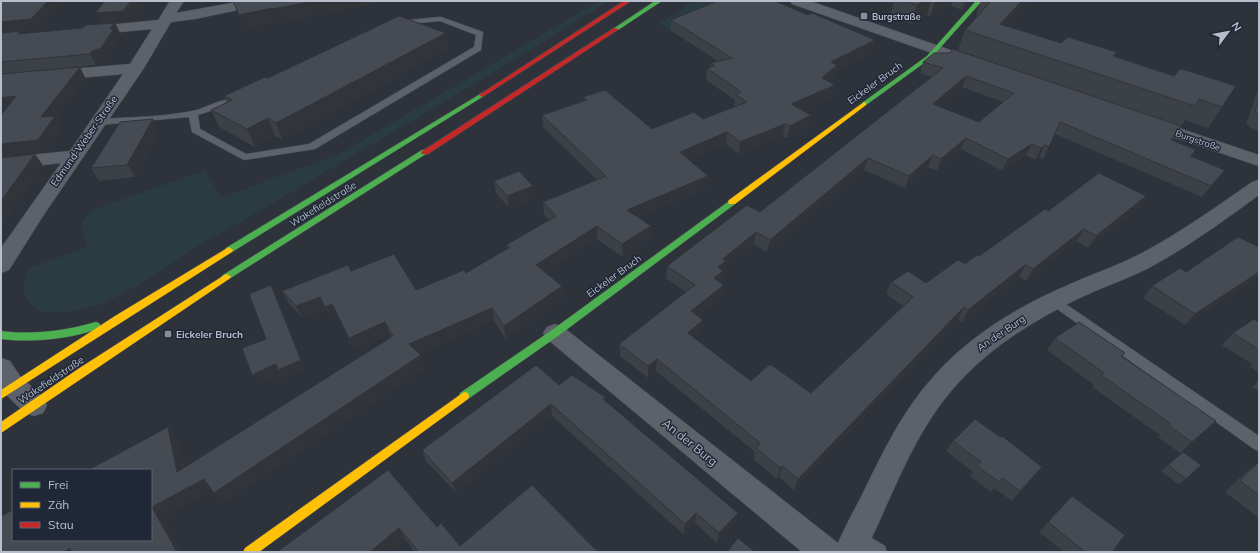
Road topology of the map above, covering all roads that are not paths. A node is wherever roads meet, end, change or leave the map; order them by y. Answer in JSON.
{"nodes":[{"id":1,"x":177,"y":1,"type":"edge"},
{"id":2,"x":262,"y":1,"type":"edge"},
{"id":3,"x":628,"y":1,"type":"edge"},
{"id":4,"x":659,"y":1,"type":"edge"},
{"id":5,"x":797,"y":1,"type":"edge"},
{"id":6,"x":979,"y":1,"type":"edge"},
{"id":7,"x":165,"y":21,"type":"junction"},
{"id":8,"x":388,"y":27,"type":"edge"},
{"id":9,"x":78,"y":32,"type":"edge"},
{"id":10,"x":936,"y":50,"type":"junction"},
{"id":11,"x":136,"y":68,"type":"junction"},
{"id":12,"x":988,"y":68,"type":"edge"},
{"id":13,"x":1,"y":80,"type":"edge"},
{"id":14,"x":237,"y":98,"type":"edge"},
{"id":15,"x":193,"y":114,"type":"junction"},
{"id":16,"x":1131,"y":117,"type":"edge"},
{"id":17,"x":99,"y":122,"type":"junction"},
{"id":18,"x":75,"y":156,"type":"junction"},
{"id":19,"x":1259,"y":161,"type":"edge"},
{"id":20,"x":1,"y":164,"type":"edge"},
{"id":21,"x":1259,"y":186,"type":"edge"},
{"id":22,"x":1,"y":265,"type":"edge"},
{"id":23,"x":1054,"y":300,"type":"junction"},
{"id":24,"x":118,"y":319,"type":"junction"},
{"id":25,"x":555,"y":333,"type":"junction"},
{"id":26,"x":1,"y":335,"type":"edge"},
{"id":27,"x":5,"y":383,"type":"edge"},
{"id":28,"x":34,"y":404,"type":"junction"},
{"id":29,"x":1,"y":428,"type":"edge"},
{"id":30,"x":1259,"y":444,"type":"edge"},
{"id":31,"x":853,"y":544,"type":"edge"},
{"id":32,"x":249,"y":552,"type":"edge"},
{"id":33,"x":826,"y":552,"type":"edge"},
{"id":34,"x":879,"y":552,"type":"edge"}],
"edges":[{"from":1,"to":7,"type":"street","name":"Edmund-Weber-Straße"},
{"from":2,"to":7,"type":"street"},
{"from":3,"to":24,"type":"main road","name":"Wakefieldstraße"},
{"from":4,"to":28,"type":"main road","name":"Wakefieldstraße"},
{"from":5,"to":10,"type":"street"},
{"from":6,"to":10,"type":"main road","name":"Eickeler Bruch"},
{"from":7,"to":9,"type":"street"},
{"from":7,"to":11,"type":"street","name":"Edmund-Weber-Straße"},
{"from":8,"to":15,"type":"lane"},
{"from":10,"to":12,"type":"street"},
{"from":10,"to":25,"type":"main road","name":"Eickeler Bruch"},
{"from":11,"to":13,"type":"street"},
{"from":11,"to":17,"type":"street","name":"Edmund-Weber-Straße"},
{"from":14,"to":15,"type":"lane"},
{"from":15,"to":17,"type":"lane"},
{"from":16,"to":19,"type":"street","name":"Burgstraße"},
{"from":17,"to":18,"type":"street","name":"Edmund-Weber-Straße"},
{"from":18,"to":20,"type":"street"},
{"from":18,"to":22,"type":"street","name":"Edmund-Weber-Straße"},
{"from":21,"to":23,"type":"street","name":"An der Burg"},
{"from":23,"to":30,"type":"lane"},
{"from":23,"to":31,"type":"street","name":"An der Burg"},
{"from":24,"to":26,"type":"main road"},
{"from":24,"to":27,"type":"main road","name":"Wakefieldstraße"},
{"from":25,"to":32,"type":"main road","name":"Eickeler Bruch"},
{"from":25,"to":33,"type":"street","name":"An der Burg"},
{"from":27,"to":28,"type":"street"},
{"from":28,"to":29,"type":"main road","name":"Wakefieldstraße"},
{"from":31,"to":34,"type":"lane","name":"An der Burg"}]}
